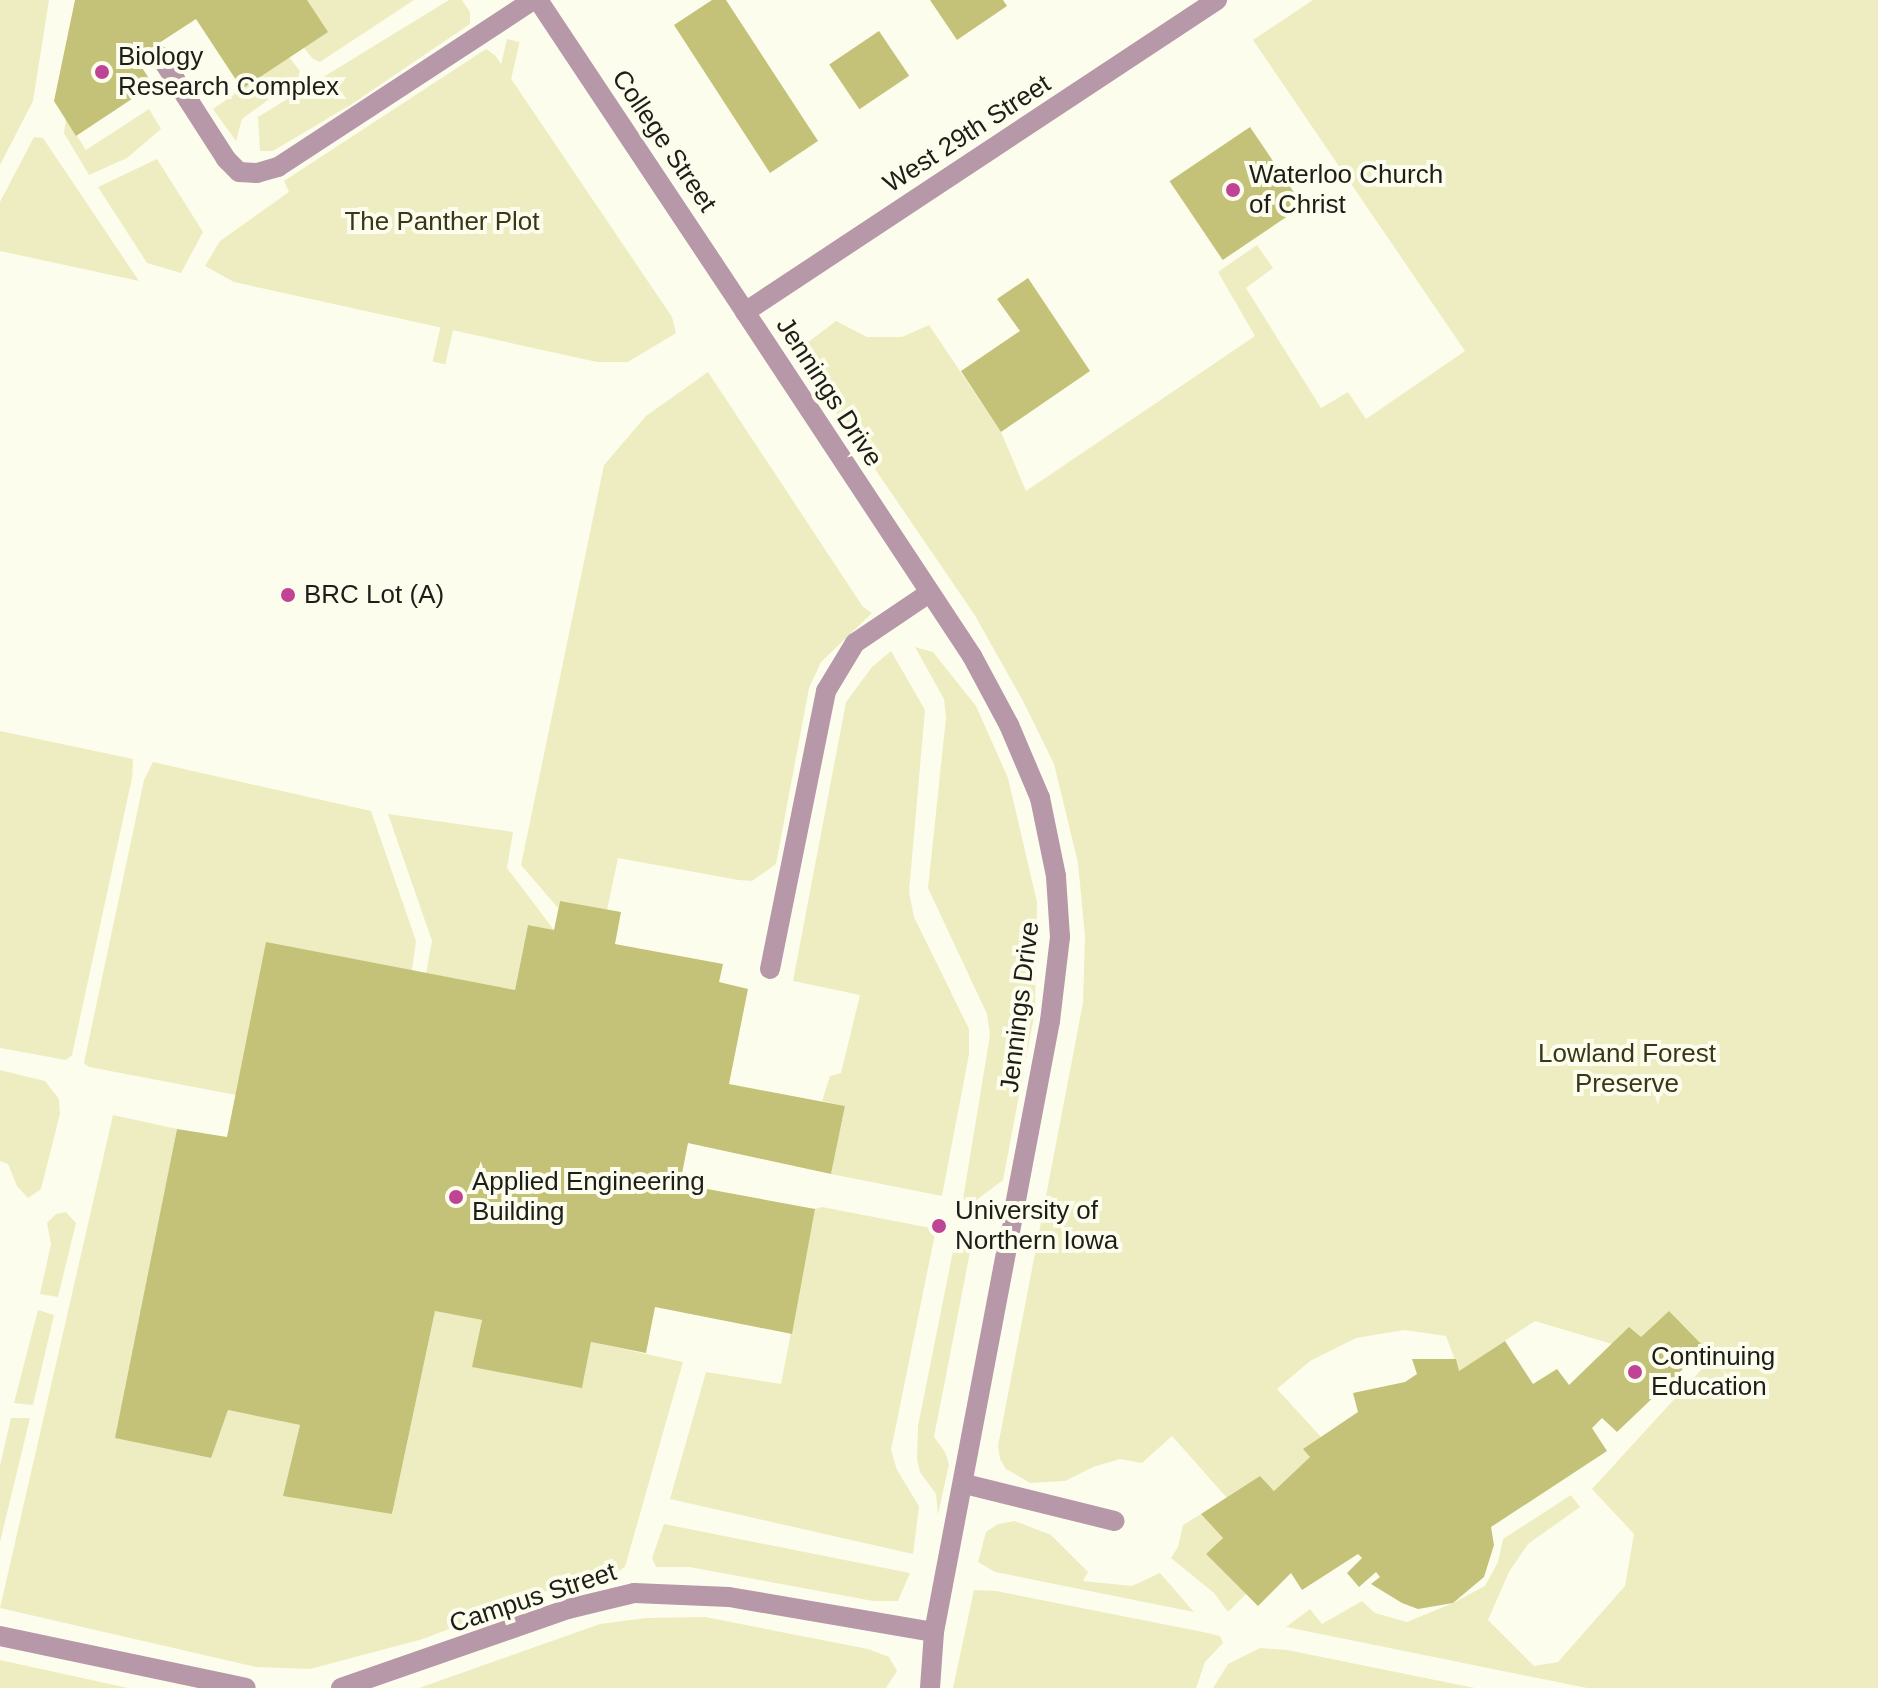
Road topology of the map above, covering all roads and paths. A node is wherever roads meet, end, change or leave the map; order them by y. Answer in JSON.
{"nodes":[{"id":1,"x":536,"y":0,"type":"edge"},
{"id":2,"x":1217,"y":0,"type":"edge"},
{"id":3,"x":160,"y":56,"type":"dead end"},
{"id":4,"x":745,"y":312,"type":"junction"},
{"id":5,"x":929,"y":593,"type":"junction"},
{"id":6,"x":770,"y":969,"type":"dead end"},
{"id":7,"x":965,"y":1484,"type":"junction"},
{"id":8,"x":1115,"y":1521,"type":"dead end"},
{"id":9,"x":934,"y":1632,"type":"junction"},
{"id":10,"x":0,"y":1636,"type":"edge"},
{"id":11,"x":246,"y":1688,"type":"edge"},
{"id":12,"x":341,"y":1688,"type":"edge"},
{"id":13,"x":930,"y":1688,"type":"edge"}],
"edges":[{"from":1,"to":3,"type":"street"},
{"from":1,"to":4,"type":"street","name":"College Street"},
{"from":2,"to":4,"type":"street","name":"West 29th Street"},
{"from":4,"to":5,"type":"street","name":"Jennings Drive"},
{"from":5,"to":6,"type":"street"},
{"from":5,"to":7,"type":"street","name":"Jennings Drive"},
{"from":7,"to":8,"type":"street"},
{"from":7,"to":9,"type":"street","name":"Jennings Drive"},
{"from":9,"to":12,"type":"street","name":"Campus Street"},
{"from":9,"to":13,"type":"street","name":"Jennings Drive"},
{"from":10,"to":11,"type":"street"}]}
